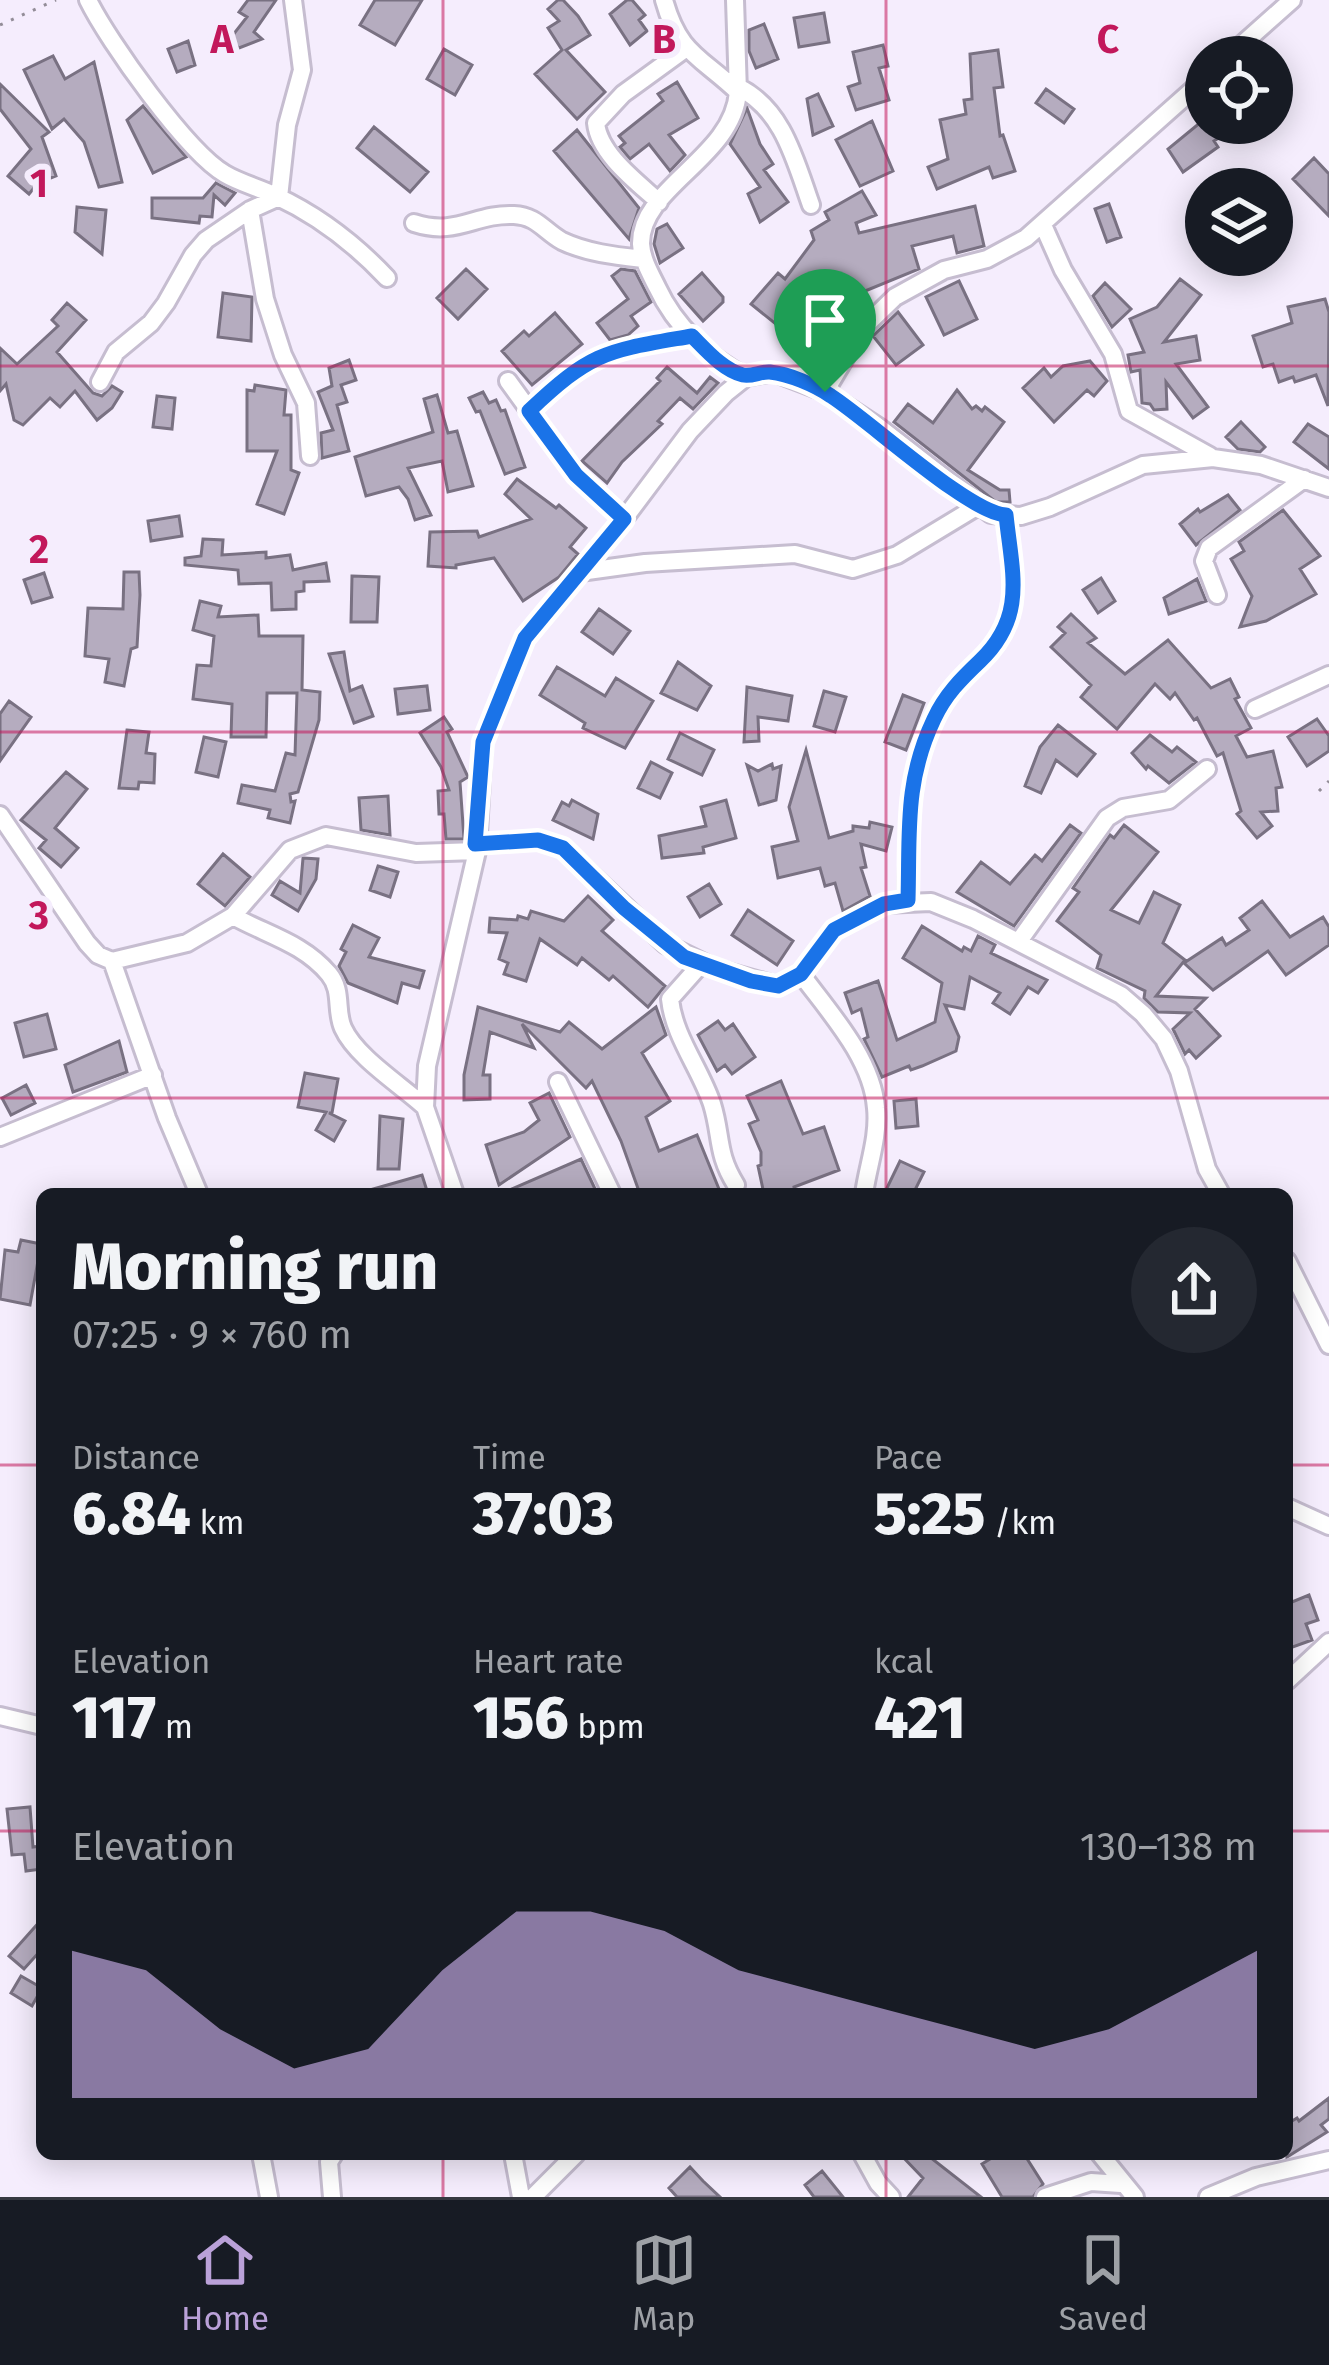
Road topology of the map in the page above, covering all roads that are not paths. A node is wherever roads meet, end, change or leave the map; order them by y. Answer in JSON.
{"nodes":[{"id":1,"x":88,"y":0,"type":"edge"},
{"id":2,"x":293,"y":0,"type":"edge"},
{"id":3,"x":664,"y":0,"type":"edge"},
{"id":4,"x":735,"y":0,"type":"edge"},
{"id":5,"x":1292,"y":0,"type":"edge"},
{"id":6,"x":1252,"y":36,"type":"edge"},
{"id":7,"x":686,"y":49,"type":"junction"},
{"id":8,"x":738,"y":89,"type":"junction"},
{"id":9,"x":1185,"y":97,"type":"edge"},
{"id":10,"x":279,"y":197,"type":"junction"},
{"id":11,"x":659,"y":202,"type":"junction"},
{"id":12,"x":811,"y":206,"type":"dead end"},
{"id":13,"x":250,"y":210,"type":"junction"},
{"id":14,"x":413,"y":224,"type":"dead end"},
{"id":15,"x":1043,"y":225,"type":"junction"},
{"id":16,"x":644,"y":259,"type":"junction"},
{"id":17,"x":387,"y":278,"type":"dead end"},
{"id":18,"x":692,"y":336,"type":"junction"},
{"id":19,"x":746,"y":377,"type":"junction"},
{"id":20,"x":508,"y":381,"type":"dead end"},
{"id":21,"x":100,"y":382,"type":"dead end"},
{"id":22,"x":825,"y":392,"type":"junction"},
{"id":23,"x":529,"y":411,"type":"junction"},
{"id":24,"x":310,"y":456,"type":"dead end"},
{"id":25,"x":1213,"y":458,"type":"junction"},
{"id":26,"x":1304,"y":479,"type":"junction"},
{"id":27,"x":1329,"y":488,"type":"edge"},
{"id":28,"x":978,"y":506,"type":"junction"},
{"id":29,"x":1006,"y":515,"type":"junction"},
{"id":30,"x":624,"y":519,"type":"junction"},
{"id":31,"x":580,"y":572,"type":"junction"},
{"id":32,"x":1216,"y":595,"type":"dead end"},
{"id":33,"x":1329,"y":675,"type":"edge"},
{"id":34,"x":1255,"y":709,"type":"dead end"},
{"id":35,"x":1207,"y":769,"type":"dead end"},
{"id":36,"x":0,"y":815,"type":"edge"},
{"id":37,"x":476,"y":847,"type":"junction"},
{"id":38,"x":908,"y":900,"type":"junction"},
{"id":39,"x":233,"y":916,"type":"junction"},
{"id":40,"x":1019,"y":940,"type":"junction"},
{"id":41,"x":112,"y":961,"type":"junction"},
{"id":42,"x":702,"y":963,"type":"junction"},
{"id":43,"x":801,"y":974,"type":"junction"},
{"id":44,"x":153,"y":1075,"type":"junction"},
{"id":45,"x":558,"y":1082,"type":"dead end"},
{"id":46,"x":425,"y":1107,"type":"junction"},
{"id":47,"x":0,"y":1137,"type":"edge"},
{"id":48,"x":736,"y":1185,"type":"dead end"},
{"id":49,"x":197,"y":1188,"type":"edge"},
{"id":50,"x":455,"y":1188,"type":"edge"},
{"id":51,"x":609,"y":1188,"type":"edge"},
{"id":52,"x":865,"y":1188,"type":"edge"},
{"id":53,"x":1218,"y":1188,"type":"edge"},
{"id":54,"x":1293,"y":1273,"type":"edge"},
{"id":55,"x":1329,"y":1345,"type":"edge"},
{"id":56,"x":1293,"y":1510,"type":"edge"},
{"id":57,"x":1329,"y":1526,"type":"edge"},
{"id":58,"x":1329,"y":1642,"type":"edge"},
{"id":59,"x":1293,"y":1675,"type":"edge"},
{"id":60,"x":0,"y":1716,"type":"edge"},
{"id":61,"x":36,"y":1725,"type":"edge"},
{"id":62,"x":262,"y":2160,"type":"edge"},
{"id":63,"x":330,"y":2160,"type":"edge"},
{"id":64,"x":514,"y":2160,"type":"edge"},
{"id":65,"x":570,"y":2160,"type":"edge"},
{"id":66,"x":865,"y":2160,"type":"edge"},
{"id":67,"x":1105,"y":2160,"type":"edge"},
{"id":68,"x":1329,"y":2160,"type":"edge"},
{"id":69,"x":1128,"y":2190,"type":"edge"},
{"id":70,"x":269,"y":2197,"type":"edge"},
{"id":71,"x":332,"y":2197,"type":"edge"},
{"id":72,"x":520,"y":2197,"type":"edge"},
{"id":73,"x":533,"y":2197,"type":"edge"},
{"id":74,"x":891,"y":2197,"type":"edge"},
{"id":75,"x":1045,"y":2197,"type":"edge"},
{"id":76,"x":1208,"y":2197,"type":"edge"}],
"edges":[{"from":1,"to":10,"type":"street"},
{"from":2,"to":10,"type":"street"},
{"from":3,"to":7,"type":"street"},
{"from":4,"to":8,"type":"street"},
{"from":5,"to":6,"type":"street"},
{"from":7,"to":8,"type":"street"},
{"from":7,"to":11,"type":"street"},
{"from":8,"to":11,"type":"street"},
{"from":8,"to":12,"type":"street"},
{"from":9,"to":15,"type":"street"},
{"from":10,"to":13,"type":"street"},
{"from":10,"to":17,"type":"street"},
{"from":11,"to":16,"type":"street"},
{"from":13,"to":21,"type":"street"},
{"from":13,"to":24,"type":"street"},
{"from":14,"to":16,"type":"street"},
{"from":15,"to":22,"type":"street"},
{"from":15,"to":25,"type":"street"},
{"from":16,"to":18,"type":"street"},
{"from":18,"to":19,"type":"street"},
{"from":18,"to":23,"type":"street"},
{"from":19,"to":22,"type":"street"},
{"from":19,"to":30,"type":"street"},
{"from":20,"to":23,"type":"street"},
{"from":22,"to":28,"type":"street"},
{"from":23,"to":30,"type":"street"},
{"from":25,"to":26,"type":"street"},
{"from":25,"to":29,"type":"street"},
{"from":26,"to":27,"type":"street"},
{"from":26,"to":32,"type":"street"},
{"from":28,"to":29,"type":"street"},
{"from":28,"to":31,"type":"street"},
{"from":29,"to":38,"type":"street"},
{"from":30,"to":31,"type":"street"},
{"from":31,"to":37,"type":"street"},
{"from":33,"to":34,"type":"street"},
{"from":35,"to":40,"type":"street"},
{"from":36,"to":41,"type":"street"},
{"from":37,"to":39,"type":"street"},
{"from":37,"to":42,"type":"street"},
{"from":37,"to":46,"type":"street"},
{"from":38,"to":40,"type":"street"},
{"from":38,"to":43,"type":"street"},
{"from":39,"to":41,"type":"street"},
{"from":39,"to":46,"type":"street"},
{"from":40,"to":53,"type":"street"},
{"from":41,"to":44,"type":"street"},
{"from":42,"to":43,"type":"street"},
{"from":42,"to":48,"type":"street"},
{"from":43,"to":52,"type":"street"},
{"from":44,"to":47,"type":"street"},
{"from":44,"to":49,"type":"street"},
{"from":45,"to":51,"type":"street"},
{"from":46,"to":50,"type":"street"},
{"from":54,"to":55,"type":"street"},
{"from":56,"to":57,"type":"street"},
{"from":58,"to":59,"type":"street"},
{"from":60,"to":61,"type":"street"},
{"from":62,"to":70,"type":"street"},
{"from":63,"to":71,"type":"street"},
{"from":64,"to":72,"type":"street"},
{"from":65,"to":73,"type":"street"},
{"from":66,"to":74,"type":"street"},
{"from":67,"to":69,"type":"street"},
{"from":68,"to":76,"type":"street"},
{"from":69,"to":75,"type":"street"}]}
